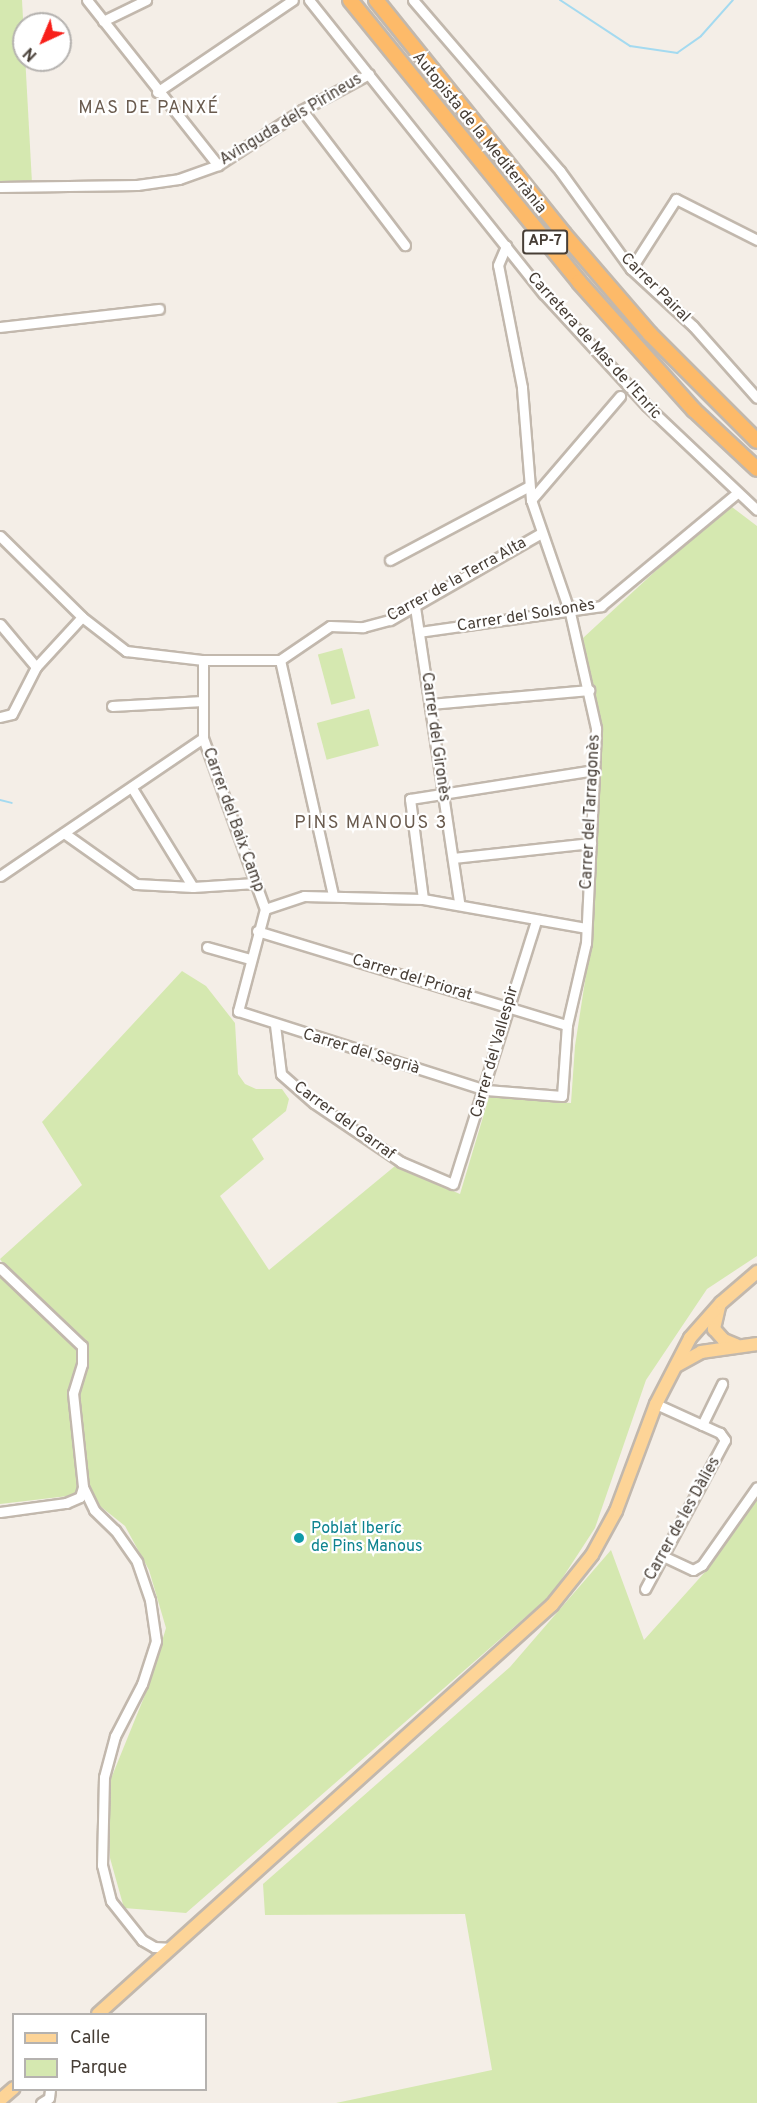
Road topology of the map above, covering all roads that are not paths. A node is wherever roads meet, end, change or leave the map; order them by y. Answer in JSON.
{"nodes":[{"id":1,"x":87,"y":0,"type":"edge"},
{"id":2,"x":146,"y":0,"type":"edge"},
{"id":3,"x":292,"y":0,"type":"edge"},
{"id":4,"x":309,"y":0,"type":"edge"},
{"id":5,"x":350,"y":0,"type":"edge"},
{"id":6,"x":376,"y":0,"type":"edge"},
{"id":7,"x":413,"y":0,"type":"edge"},
{"id":8,"x":103,"y":21,"type":"junction"},
{"id":9,"x":369,"y":74,"type":"junction"},
{"id":10,"x":157,"y":92,"type":"junction"},
{"id":11,"x":302,"y":110,"type":"junction"},
{"id":12,"x":218,"y":165,"type":"junction"},
{"id":13,"x":0,"y":187,"type":"edge"},
{"id":14,"x":757,"y":240,"type":"edge"},
{"id":15,"x":405,"y":245,"type":"dead end"},
{"id":16,"x":506,"y":246,"type":"junction"},
{"id":17,"x":631,"y":269,"type":"junction"},
{"id":18,"x":159,"y":309,"type":"dead end"},
{"id":19,"x":0,"y":327,"type":"edge"},
{"id":20,"x":620,"y":396,"type":"dead end"},
{"id":21,"x":757,"y":398,"type":"edge"},
{"id":22,"x":757,"y":441,"type":"edge"},
{"id":23,"x":757,"y":469,"type":"edge"},
{"id":24,"x":529,"y":486,"type":"junction"},
{"id":25,"x":737,"y":493,"type":"junction"},
{"id":26,"x":531,"y":500,"type":"junction"},
{"id":27,"x":757,"y":510,"type":"edge"},
{"id":28,"x":541,"y":533,"type":"junction"},
{"id":29,"x":0,"y":536,"type":"edge"},
{"id":30,"x":390,"y":560,"type":"dead end"},
{"id":31,"x":415,"y":607,"type":"junction"},
{"id":32,"x":570,"y":613,"type":"junction"},
{"id":33,"x":82,"y":617,"type":"junction"},
{"id":34,"x":0,"y":624,"type":"edge"},
{"id":35,"x":419,"y":632,"type":"junction"},
{"id":36,"x":203,"y":660,"type":"junction"},
{"id":37,"x":280,"y":660,"type":"junction"},
{"id":38,"x":36,"y":667,"type":"junction"},
{"id":39,"x":589,"y":690,"type":"junction"},
{"id":40,"x":202,"y":701,"type":"junction"},
{"id":41,"x":430,"y":704,"type":"junction"},
{"id":42,"x":112,"y":706,"type":"dead end"},
{"id":43,"x":0,"y":717,"type":"edge"},
{"id":44,"x":203,"y":738,"type":"junction"},
{"id":45,"x":595,"y":770,"type":"junction"},
{"id":46,"x":132,"y":788,"type":"junction"},
{"id":47,"x":443,"y":793,"type":"junction"},
{"id":48,"x":64,"y":833,"type":"junction"},
{"id":49,"x":591,"y":843,"type":"junction"},
{"id":50,"x":453,"y":858,"type":"junction"},
{"id":51,"x":0,"y":876,"type":"edge"},
{"id":52,"x":255,"y":883,"type":"junction"},
{"id":53,"x":193,"y":887,"type":"junction"},
{"id":54,"x":333,"y":895,"type":"junction"},
{"id":55,"x":423,"y":899,"type":"junction"},
{"id":56,"x":459,"y":903,"type":"junction"},
{"id":57,"x":265,"y":909,"type":"junction"},
{"id":58,"x":536,"y":920,"type":"junction"},
{"id":59,"x":585,"y":928,"type":"junction"},
{"id":60,"x":257,"y":931,"type":"junction"},
{"id":61,"x":207,"y":947,"type":"dead end"},
{"id":62,"x":250,"y":959,"type":"junction"},
{"id":63,"x":508,"y":1006,"type":"junction"},
{"id":64,"x":238,"y":1011,"type":"joint"},
{"id":65,"x":275,"y":1025,"type":"junction"},
{"id":66,"x":567,"y":1025,"type":"junction"},
{"id":67,"x":486,"y":1090,"type":"junction"},
{"id":68,"x":453,"y":1184,"type":"joint"},
{"id":69,"x":0,"y":1268,"type":"edge"},
{"id":70,"x":757,"y":1272,"type":"edge"},
{"id":71,"x":721,"y":1303,"type":"junction"},
{"id":72,"x":697,"y":1331,"type":"junction"},
{"id":73,"x":717,"y":1332,"type":"junction"},
{"id":74,"x":757,"y":1344,"type":"edge"},
{"id":75,"x":736,"y":1345,"type":"junction"},
{"id":76,"x":712,"y":1349,"type":"junction"},
{"id":77,"x":673,"y":1368,"type":"junction"},
{"id":78,"x":722,"y":1383,"type":"dead end"},
{"id":79,"x":656,"y":1404,"type":"junction"},
{"id":80,"x":702,"y":1425,"type":"junction"},
{"id":81,"x":83,"y":1487,"type":"junction"},
{"id":82,"x":757,"y":1487,"type":"edge"},
{"id":83,"x":0,"y":1512,"type":"edge"},
{"id":84,"x":664,"y":1557,"type":"junction"},
{"id":85,"x":645,"y":1590,"type":"dead end"},
{"id":86,"x":172,"y":1948,"type":"junction"},
{"id":87,"x":108,"y":2010,"type":"edge"},
{"id":88,"x":12,"y":2090,"type":"edge"},
{"id":89,"x":0,"y":2100,"type":"edge"}],
"edges":[{"from":1,"to":8,"type":"street"},
{"from":2,"to":8,"type":"street"},
{"from":3,"to":10,"type":"street"},
{"from":4,"to":9,"type":"street","name":"Carretera de Mas de l'Enric"},
{"from":5,"to":23,"type":"highway","name":"Autopista de la Mediterrània","number":"AP-7"},
{"from":6,"to":22,"type":"highway","name":"Autopista de la Mediterrània","number":"AP-7"},
{"from":7,"to":17,"type":"street","name":"Carrer Pairal"},
{"from":8,"to":10,"type":"street"},
{"from":9,"to":11,"type":"street","name":"Avinguda dels Pirineus"},
{"from":9,"to":16,"type":"street","name":"Carretera de Mas de l'Enric"},
{"from":10,"to":12,"type":"street"},
{"from":11,"to":12,"type":"street","name":"Avinguda dels Pirineus"},
{"from":11,"to":15,"type":"street"},
{"from":12,"to":13,"type":"street","name":"Avinguda dels Pirineus"},
{"from":14,"to":17,"type":"street"},
{"from":16,"to":24,"type":"street","name":"Carrer del Tarragonès"},
{"from":16,"to":25,"type":"street","name":"Carretera de Mas de l'Enric"},
{"from":17,"to":21,"type":"street","name":"Carrer Pairal"},
{"from":18,"to":19,"type":"street"},
{"from":20,"to":26,"type":"street"},
{"from":24,"to":26,"type":"street","name":"Carrer del Tarragonès"},
{"from":24,"to":30,"type":"street"},
{"from":25,"to":27,"type":"street","name":"Carretera de Mas de l'Enric"},
{"from":25,"to":32,"type":"street","name":"Carrer del Solsonès"},
{"from":26,"to":28,"type":"street","name":"Carrer del Tarragonès"},
{"from":28,"to":31,"type":"street","name":"Carrer de la Terra Alta"},
{"from":28,"to":32,"type":"street","name":"Carrer del Tarragonès"},
{"from":29,"to":33,"type":"street"},
{"from":31,"to":35,"type":"street","name":"Carrer del Gironès"},
{"from":31,"to":37,"type":"street","name":"Carrer de la Terra Alta"},
{"from":32,"to":35,"type":"street","name":"Carrer del Solsonès"},
{"from":32,"to":39,"type":"street","name":"Carrer del Tarragonès"},
{"from":33,"to":36,"type":"street"},
{"from":33,"to":38,"type":"street"},
{"from":34,"to":38,"type":"street"},
{"from":35,"to":41,"type":"street","name":"Carrer del Gironès"},
{"from":36,"to":37,"type":"street"},
{"from":36,"to":40,"type":"street","name":"Carrer del Baix Camp"},
{"from":37,"to":54,"type":"street"},
{"from":38,"to":43,"type":"street"},
{"from":39,"to":41,"type":"street"},
{"from":39,"to":45,"type":"street","name":"Carrer del Tarragonès"},
{"from":40,"to":42,"type":"street"},
{"from":40,"to":44,"type":"street","name":"Carrer del Baix Camp"},
{"from":41,"to":47,"type":"street","name":"Carrer del Gironès"},
{"from":44,"to":46,"type":"street"},
{"from":44,"to":52,"type":"street","name":"Carrer del Baix Camp"},
{"from":45,"to":47,"type":"street"},
{"from":45,"to":49,"type":"street","name":"Carrer del Tarragonès"},
{"from":46,"to":48,"type":"street"},
{"from":46,"to":53,"type":"street"},
{"from":47,"to":50,"type":"street","name":"Carrer del Gironès"},
{"from":47,"to":55,"type":"street"},
{"from":48,"to":51,"type":"street"},
{"from":48,"to":53,"type":"street"},
{"from":49,"to":50,"type":"street"},
{"from":49,"to":59,"type":"street","name":"Carrer del Tarragonès"},
{"from":50,"to":56,"type":"street","name":"Carrer del Gironès"},
{"from":52,"to":53,"type":"street"},
{"from":52,"to":57,"type":"street","name":"Carrer del Baix Camp"},
{"from":54,"to":55,"type":"street"},
{"from":54,"to":57,"type":"street"},
{"from":55,"to":56,"type":"street"},
{"from":56,"to":58,"type":"street"},
{"from":57,"to":60,"type":"street","name":"Carrer del Baix Camp"},
{"from":58,"to":59,"type":"street"},
{"from":58,"to":63,"type":"street","name":"Carrer del Vallespir"},
{"from":59,"to":66,"type":"street","name":"Carrer del Tarragonès"},
{"from":60,"to":62,"type":"street","name":"Carrer del Baix Camp"},
{"from":60,"to":63,"type":"street","name":"Carrer del Priorat"},
{"from":61,"to":62,"type":"street"},
{"from":62,"to":64,"type":"street","name":"Carrer del Baix Camp"},
{"from":63,"to":66,"type":"street","name":"Carrer del Priorat"},
{"from":63,"to":67,"type":"street","name":"Carrer del Vallespir"},
{"from":64,"to":65,"type":"street","name":"Carrer del Segrià"},
{"from":65,"to":67,"type":"street","name":"Carrer del Segrià"},
{"from":65,"to":68,"type":"street","name":"Carrer del Garraf"},
{"from":66,"to":67,"type":"street","name":"Carrer del Tarragonès"},
{"from":67,"to":68,"type":"street","name":"Carrer del Vallespir"},
{"from":69,"to":81,"type":"street"},
{"from":70,"to":71,"type":"main road"},
{"from":71,"to":72,"type":"main road"},
{"from":71,"to":73,"type":"main road"},
{"from":72,"to":73,"type":"main road"},
{"from":72,"to":76,"type":"main road"},
{"from":72,"to":77,"type":"main road"},
{"from":73,"to":75,"type":"main road"},
{"from":73,"to":76,"type":"main road"},
{"from":74,"to":75,"type":"main road"},
{"from":75,"to":76,"type":"main road"},
{"from":76,"to":77,"type":"main road"},
{"from":77,"to":79,"type":"main road"},
{"from":78,"to":80,"type":"street"},
{"from":79,"to":80,"type":"street","name":"Carrer de les Dàlies"},
{"from":79,"to":86,"type":"main road"},
{"from":80,"to":84,"type":"street","name":"Carrer de les Dàlies"},
{"from":81,"to":83,"type":"street"},
{"from":81,"to":86,"type":"street"},
{"from":82,"to":84,"type":"street"},
{"from":84,"to":85,"type":"street","name":"Carrer de les Dàlies"},
{"from":86,"to":87,"type":"main road"},
{"from":88,"to":89,"type":"main road"}]}
